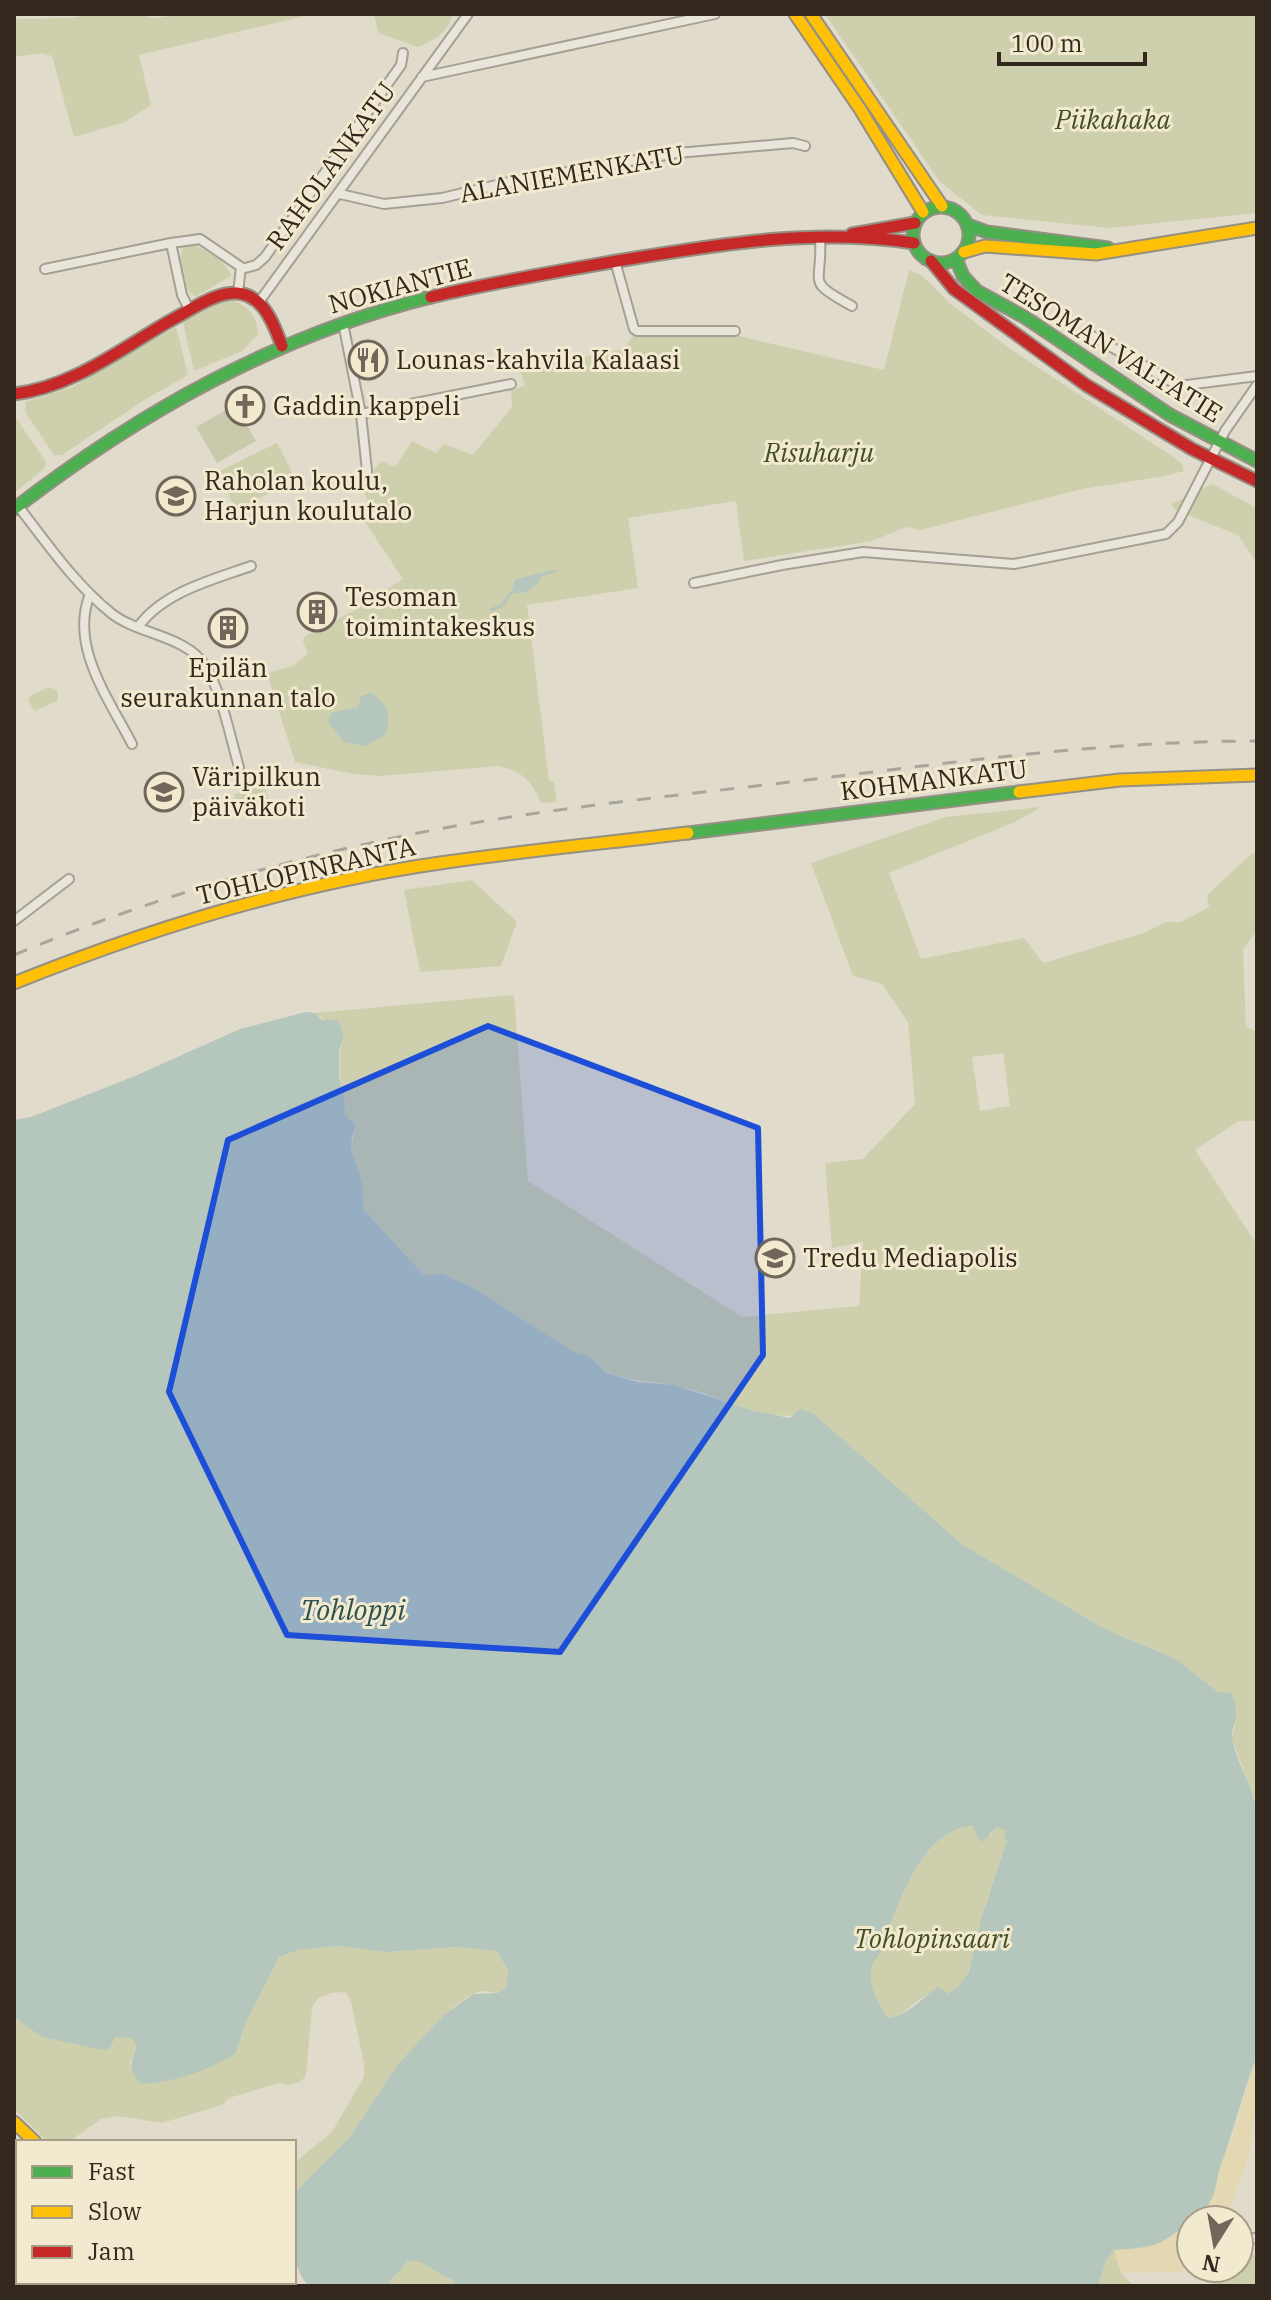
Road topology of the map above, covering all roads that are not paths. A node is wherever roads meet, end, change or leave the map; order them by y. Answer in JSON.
{"nodes":[{"id":1,"x":468,"y":14,"type":"edge"},
{"id":2,"x":715,"y":14,"type":"edge"},
{"id":3,"x":795,"y":14,"type":"edge"},
{"id":4,"x":811,"y":14,"type":"edge"},
{"id":5,"x":403,"y":53,"type":"dead end"},
{"id":6,"x":422,"y":77,"type":"junction"},
{"id":7,"x":805,"y":146,"type":"dead end"},
{"id":8,"x":340,"y":194,"type":"junction"},
{"id":9,"x":942,"y":206,"type":"junction"},
{"id":10,"x":923,"y":212,"type":"junction"},
{"id":11,"x":915,"y":223,"type":"junction"},
{"id":12,"x":968,"y":225,"type":"junction"},
{"id":13,"x":1257,"y":228,"type":"edge"},
{"id":14,"x":844,"y":236,"type":"junction"},
{"id":15,"x":820,"y":238,"type":"junction"},
{"id":16,"x":171,"y":243,"type":"junction"},
{"id":17,"x":914,"y":243,"type":"junction"},
{"id":18,"x":1117,"y":249,"type":"junction"},
{"id":19,"x":960,"y":256,"type":"junction"},
{"id":20,"x":615,"y":261,"type":"junction"},
{"id":21,"x":931,"y":261,"type":"junction"},
{"id":22,"x":45,"y":269,"type":"dead end"},
{"id":23,"x":241,"y":269,"type":"junction"},
{"id":24,"x":238,"y":293,"type":"junction"},
{"id":25,"x":259,"y":302,"type":"junction"},
{"id":26,"x":852,"y":306,"type":"dead end"},
{"id":27,"x":190,"y":311,"type":"junction"},
{"id":28,"x":343,"y":323,"type":"junction"},
{"id":29,"x":735,"y":331,"type":"dead end"},
{"id":30,"x":1089,"y":334,"type":"dead end"},
{"id":31,"x":282,"y":346,"type":"junction"},
{"id":32,"x":1257,"y":376,"type":"edge"},
{"id":33,"x":511,"y":384,"type":"dead end"},
{"id":34,"x":1257,"y":385,"type":"edge"},
{"id":35,"x":14,"y":394,"type":"edge"},
{"id":36,"x":361,"y":414,"type":"junction"},
{"id":37,"x":1219,"y":442,"type":"junction"},
{"id":38,"x":1210,"y":459,"type":"junction"},
{"id":39,"x":1257,"y":461,"type":"edge"},
{"id":40,"x":367,"y":471,"type":"dead end"},
{"id":41,"x":1257,"y":481,"type":"edge"},
{"id":42,"x":16,"y":507,"type":"edge"},
{"id":43,"x":251,"y":566,"type":"dead end"},
{"id":44,"x":694,"y":583,"type":"dead end"},
{"id":45,"x":90,"y":594,"type":"junction"},
{"id":46,"x":138,"y":627,"type":"junction"},
{"id":47,"x":132,"y":744,"type":"dead end"},
{"id":48,"x":239,"y":767,"type":"dead end"},
{"id":49,"x":1257,"y":775,"type":"edge"},
{"id":50,"x":617,"y":841,"type":"joint"},
{"id":51,"x":69,"y":879,"type":"dead end"},
{"id":52,"x":14,"y":921,"type":"edge"},
{"id":53,"x":14,"y":983,"type":"edge"},
{"id":54,"x":14,"y":2122,"type":"edge"},
{"id":55,"x":33,"y":2140,"type":"edge"}],
"edges":[{"from":1,"to":6,"type":"street","name":"RAHOLANKATU"},
{"from":2,"to":6,"type":"street"},
{"from":3,"to":10,"type":"main road"},
{"from":4,"to":9,"type":"main road"},
{"from":5,"to":23,"type":"street","name":"RAHOLANKATU"},
{"from":6,"to":8,"type":"street","name":"RAHOLANKATU"},
{"from":7,"to":8,"type":"street","name":"ALANIEMENKATU"},
{"from":8,"to":25,"type":"street","name":"RAHOLANKATU"},
{"from":9,"to":10,"type":"main road"},
{"from":9,"to":12,"type":"main road"},
{"from":10,"to":11,"type":"main road"},
{"from":11,"to":14,"type":"main road","name":"NOKIANTIE"},
{"from":11,"to":17,"type":"main road"},
{"from":12,"to":18,"type":"main road"},
{"from":12,"to":19,"type":"main road"},
{"from":13,"to":18,"type":"main road"},
{"from":14,"to":15,"type":"main road","name":"NOKIANTIE"},
{"from":14,"to":17,"type":"main road","name":"NOKIANTIE"},
{"from":15,"to":20,"type":"main road","name":"NOKIANTIE"},
{"from":15,"to":26,"type":"street"},
{"from":16,"to":22,"type":"street"},
{"from":16,"to":23,"type":"street"},
{"from":16,"to":27,"type":"street"},
{"from":17,"to":21,"type":"main road"},
{"from":18,"to":19,"type":"main road"},
{"from":19,"to":21,"type":"main road"},
{"from":19,"to":37,"type":"main road","name":"TESOMAN VALTATIE"},
{"from":20,"to":28,"type":"main road","name":"NOKIANTIE"},
{"from":20,"to":29,"type":"street"},
{"from":21,"to":38,"type":"main road","name":"TESOMAN VALTATIE"},
{"from":23,"to":24,"type":"street"},
{"from":24,"to":25,"type":"main road"},
{"from":24,"to":27,"type":"main road"},
{"from":25,"to":31,"type":"main road"},
{"from":27,"to":35,"type":"main road"},
{"from":28,"to":31,"type":"main road","name":"NOKIANTIE"},
{"from":28,"to":36,"type":"street"},
{"from":30,"to":32,"type":"street"},
{"from":31,"to":42,"type":"main road","name":"NOKIANTIE"},
{"from":33,"to":36,"type":"street"},
{"from":34,"to":37,"type":"street"},
{"from":36,"to":40,"type":"street"},
{"from":37,"to":38,"type":"street"},
{"from":37,"to":39,"type":"main road","name":"TESOMAN VALTATIE"},
{"from":38,"to":41,"type":"main road","name":"TESOMAN VALTATIE"},
{"from":38,"to":44,"type":"street"},
{"from":42,"to":45,"type":"street"},
{"from":43,"to":46,"type":"street"},
{"from":45,"to":46,"type":"street"},
{"from":45,"to":47,"type":"street"},
{"from":46,"to":48,"type":"street"},
{"from":49,"to":50,"type":"main road","name":"KOHMANKATU"},
{"from":50,"to":53,"type":"main road","name":"TOHLOPINRANTA"},
{"from":51,"to":52,"type":"street"},
{"from":54,"to":55,"type":"main road"}]}
